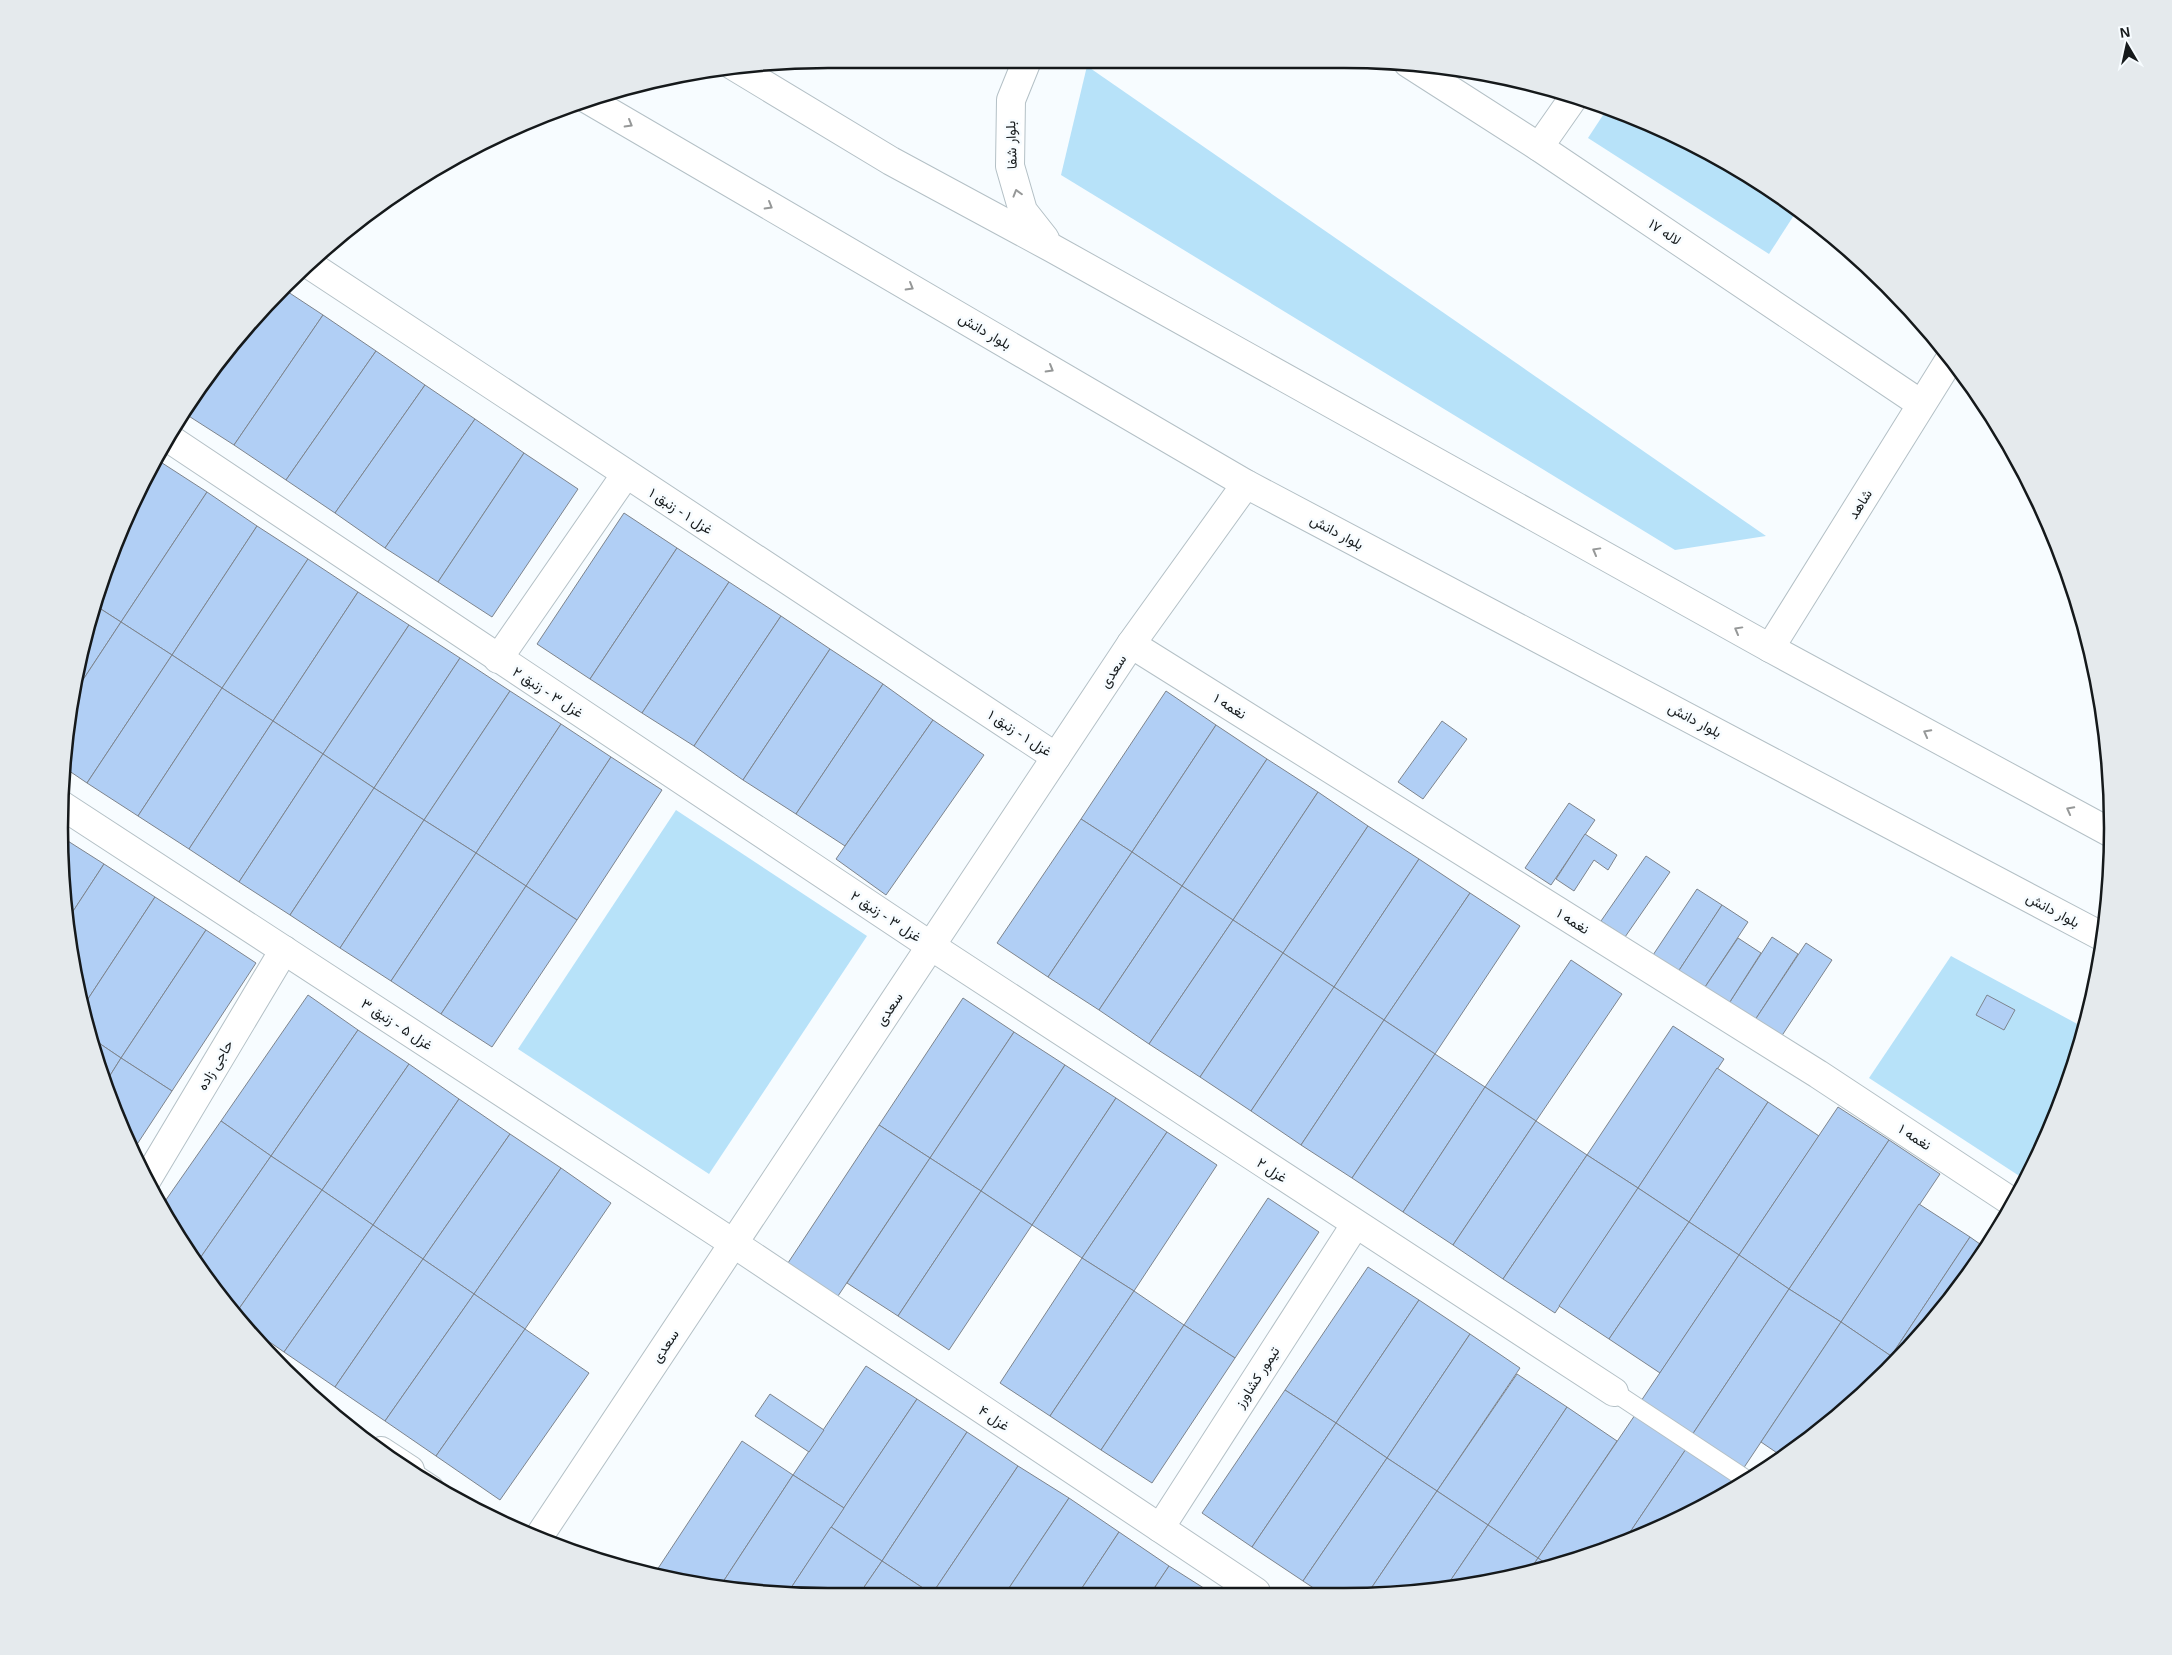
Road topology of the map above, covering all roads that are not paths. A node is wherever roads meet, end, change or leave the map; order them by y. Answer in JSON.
{"nodes":[{"id":1,"x":1024,"y":68,"type":"edge"},
{"id":2,"x":744,"y":72,"type":"edge"},
{"id":3,"x":1423,"y":72,"type":"edge"},
{"id":4,"x":1570,"y":102,"type":"edge"},
{"id":5,"x":596,"y":104,"type":"edge"},
{"id":6,"x":1539,"y":148,"type":"junction"},
{"id":7,"x":1052,"y":248,"type":"junction"},
{"id":8,"x":314,"y":268,"type":"edge"},
{"id":9,"x":1947,"y":364,"type":"edge"},
{"id":10,"x":1921,"y":404,"type":"junction"},
{"id":11,"x":173,"y":441,"type":"edge"},
{"id":12,"x":626,"y":474,"type":"junction"},
{"id":13,"x":1246,"y":484,"type":"junction"},
{"id":14,"x":1131,"y":644,"type":"junction"},
{"id":15,"x":1770,"y":648,"type":"junction"},
{"id":16,"x":498,"y":659,"type":"junction"},
{"id":17,"x":1056,"y":757,"type":"junction"},
{"id":18,"x":68,"y":809,"type":"edge"},
{"id":19,"x":2104,"y":829,"type":"edge"},
{"id":20,"x":2097,"y":934,"type":"edge"},
{"id":21,"x":931,"y":946,"type":"junction"},
{"id":22,"x":284,"y":950,"type":"junction"},
{"id":23,"x":151,"y":1173,"type":"edge"},
{"id":24,"x":2008,"y":1199,"type":"edge"},
{"id":25,"x":1355,"y":1225,"type":"junction"},
{"id":26,"x":733,"y":1244,"type":"junction"},
{"id":27,"x":1614,"y":1392,"type":"joint"},
{"id":28,"x":1740,"y":1476,"type":"edge"},
{"id":29,"x":1160,"y":1528,"type":"junction"},
{"id":30,"x":542,"y":1532,"type":"edge"},
{"id":31,"x":1250,"y":1588,"type":"edge"}],
"edges":[{"from":7,"to":1,"type":"street","name":"بلوار شفا","one_way":true},
{"from":2,"to":7,"type":"street"},
{"from":3,"to":6,"type":"street","name":"لاله ۱۷"},
{"from":4,"to":6,"type":"street"},
{"from":5,"to":13,"type":"street","name":"بلوار دانش","one_way":true},
{"from":6,"to":10,"type":"street","name":"لاله ۱۷"},
{"from":15,"to":7,"type":"street","one_way":true},
{"from":8,"to":12,"type":"street","name":"غزل ۱ - زنبق ۱"},
{"from":9,"to":10,"type":"street","name":"شاهد"},
{"from":10,"to":15,"type":"street","name":"شاهد"},
{"from":11,"to":16,"type":"street","name":"غزل ۳ - زنبق ۲"},
{"from":12,"to":16,"type":"street"},
{"from":12,"to":17,"type":"street","name":"غزل ۱ - زنبق ۱"},
{"from":13,"to":14,"type":"street","name":"سعدی"},
{"from":13,"to":20,"type":"street","name":"بلوار دانش"},
{"from":14,"to":17,"type":"street","name":"سعدی"},
{"from":14,"to":24,"type":"street","name":"نغمه ۱"},
{"from":19,"to":15,"type":"street","one_way":true},
{"from":16,"to":21,"type":"street","name":"غزل ۳ - زنبق ۲"},
{"from":17,"to":21,"type":"street","name":"سعدی"},
{"from":18,"to":22,"type":"street","name":"غزل ۵ - زنبق ۳"},
{"from":21,"to":25,"type":"street","name":"غزل ۲"},
{"from":21,"to":26,"type":"street","name":"سعدی"},
{"from":22,"to":23,"type":"street","name":"حاجی زاده"},
{"from":22,"to":26,"type":"street","name":"غزل ۵ - زنبق ۳"},
{"from":25,"to":27,"type":"street","name":"غزل ۲"},
{"from":25,"to":29,"type":"street","name":"تیمور کشاورز"},
{"from":26,"to":29,"type":"street","name":"غزل ۴"},
{"from":26,"to":30,"type":"street","name":"سعدی"},
{"from":27,"to":28,"type":"lane"},
{"from":29,"to":31,"type":"street","name":"غزل ۴"}]}
